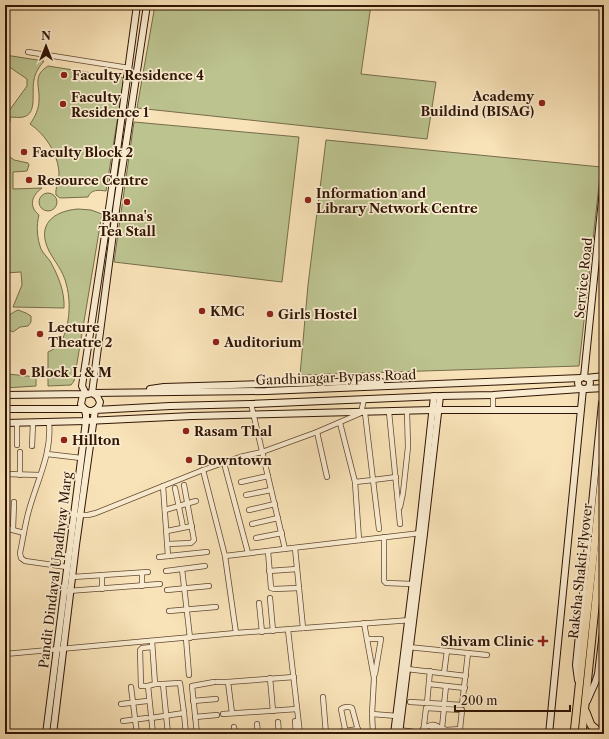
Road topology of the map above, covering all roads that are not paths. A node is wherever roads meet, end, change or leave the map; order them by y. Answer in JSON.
{"nodes":[{"id":1,"x":137,"y":5,"type":"edge"},
{"id":2,"x":146,"y":5,"type":"edge"},
{"id":3,"x":136,"y":13,"type":"junction"},
{"id":4,"x":145,"y":14,"type":"junction"},
{"id":5,"x":28,"y":52,"type":"dead end"},
{"id":6,"x":129,"y":68,"type":"junction"},
{"id":7,"x":604,"y":180,"type":"edge"},
{"id":8,"x":110,"y":202,"type":"junction"},
{"id":9,"x":117,"y":203,"type":"junction"},
{"id":10,"x":604,"y":377,"type":"edge"},
{"id":11,"x":584,"y":378,"type":"junction"},
{"id":12,"x":604,"y":387,"type":"edge"},
{"id":13,"x":584,"y":389,"type":"junction"},
{"id":14,"x":89,"y":393,"type":"junction"},
{"id":15,"x":5,"y":395,"type":"edge"},
{"id":16,"x":493,"y":395,"type":"junction"},
{"id":17,"x":437,"y":396,"type":"junction"},
{"id":18,"x":604,"y":398,"type":"edge"},
{"id":19,"x":364,"y":399,"type":"junction"},
{"id":20,"x":252,"y":404,"type":"junction"},
{"id":21,"x":5,"y":409,"type":"edge"},
{"id":22,"x":84,"y":409,"type":"junction"},
{"id":23,"x":95,"y":410,"type":"junction"},
{"id":24,"x":493,"y":410,"type":"junction"},
{"id":25,"x":580,"y":410,"type":"junction"},
{"id":26,"x":436,"y":411,"type":"junction"},
{"id":27,"x":389,"y":412,"type":"junction"},
{"id":28,"x":407,"y":412,"type":"junction"},
{"id":29,"x":363,"y":413,"type":"junction"},
{"id":30,"x":254,"y":416,"type":"junction"},
{"id":31,"x":94,"y":420,"type":"junction"},
{"id":32,"x":86,"y":421,"type":"junction"},
{"id":33,"x":49,"y":422,"type":"junction"},
{"id":34,"x":5,"y":423,"type":"edge"},
{"id":35,"x":17,"y":423,"type":"junction"},
{"id":36,"x":34,"y":423,"type":"junction"},
{"id":37,"x":340,"y":423,"type":"junction"},
{"id":38,"x":317,"y":432,"type":"junction"},
{"id":39,"x":17,"y":445,"type":"dead end"},
{"id":40,"x":32,"y":446,"type":"dead end"},
{"id":41,"x":20,"y":452,"type":"dead end"},
{"id":42,"x":262,"y":452,"type":"junction"},
{"id":43,"x":47,"y":454,"type":"junction"},
{"id":44,"x":604,"y":456,"type":"edge"},
{"id":45,"x":81,"y":458,"type":"junction"},
{"id":46,"x":224,"y":463,"type":"junction"},
{"id":47,"x":203,"y":470,"type":"junction"},
{"id":48,"x":5,"y":474,"type":"edge"},
{"id":49,"x":20,"y":475,"type":"junction"},
{"id":50,"x":40,"y":475,"type":"junction"},
{"id":51,"x":268,"y":476,"type":"junction"},
{"id":52,"x":327,"y":477,"type":"dead end"},
{"id":53,"x":396,"y":477,"type":"junction"},
{"id":54,"x":374,"y":480,"type":"junction"},
{"id":55,"x":241,"y":482,"type":"dead end"},
{"id":56,"x":355,"y":482,"type":"junction"},
{"id":57,"x":184,"y":485,"type":"dead end"},
{"id":58,"x":163,"y":486,"type":"junction"},
{"id":59,"x":175,"y":488,"type":"dead end"},
{"id":60,"x":271,"y":490,"type":"junction"},
{"id":61,"x":246,"y":495,"type":"dead end"},
{"id":62,"x":196,"y":501,"type":"dead end"},
{"id":63,"x":14,"y":502,"type":"dead end"},
{"id":64,"x":188,"y":503,"type":"junction"},
{"id":65,"x":275,"y":504,"type":"junction"},
{"id":66,"x":179,"y":505,"type":"junction"},
{"id":67,"x":165,"y":510,"type":"junction"},
{"id":68,"x":249,"y":510,"type":"dead end"},
{"id":69,"x":399,"y":510,"type":"junction"},
{"id":70,"x":74,"y":514,"type":"junction"},
{"id":71,"x":81,"y":515,"type":"junction"},
{"id":72,"x":278,"y":518,"type":"junction"},
{"id":73,"x":604,"y":520,"type":"edge"},
{"id":74,"x":252,"y":524,"type":"dead end"},
{"id":75,"x":400,"y":524,"type":"dead end"},
{"id":76,"x":192,"y":526,"type":"junction"},
{"id":77,"x":183,"y":527,"type":"junction"},
{"id":78,"x":5,"y":528,"type":"edge"},
{"id":79,"x":13,"y":529,"type":"junction"},
{"id":80,"x":379,"y":529,"type":"dead end"},
{"id":81,"x":167,"y":531,"type":"junction"},
{"id":82,"x":24,"y":533,"type":"junction"},
{"id":83,"x":282,"y":533,"type":"junction"},
{"id":84,"x":422,"y":533,"type":"junction"},
{"id":85,"x":384,"y":537,"type":"junction"},
{"id":86,"x":256,"y":538,"type":"dead end"},
{"id":87,"x":359,"y":540,"type":"junction"},
{"id":88,"x":168,"y":544,"type":"junction"},
{"id":89,"x":295,"y":548,"type":"junction"},
{"id":90,"x":285,"y":549,"type":"junction"},
{"id":91,"x":268,"y":551,"type":"junction"},
{"id":92,"x":207,"y":552,"type":"dead end"},
{"id":93,"x":248,"y":553,"type":"junction"},
{"id":94,"x":168,"y":556,"type":"junction"},
{"id":95,"x":225,"y":556,"type":"junction"},
{"id":96,"x":159,"y":557,"type":"dead end"},
{"id":97,"x":204,"y":566,"type":"dead end"},
{"id":98,"x":67,"y":567,"type":"junction"},
{"id":99,"x":182,"y":569,"type":"junction"},
{"id":100,"x":297,"y":569,"type":"junction"},
{"id":101,"x":166,"y":571,"type":"dead end"},
{"id":102,"x":269,"y":571,"type":"junction"},
{"id":103,"x":148,"y":572,"type":"dead end"},
{"id":104,"x":142,"y":573,"type":"junction"},
{"id":105,"x":102,"y":575,"type":"junction"},
{"id":106,"x":72,"y":577,"type":"junction"},
{"id":107,"x":160,"y":584,"type":"dead end"},
{"id":108,"x":413,"y":584,"type":"junction"},
{"id":109,"x":142,"y":586,"type":"junction"},
{"id":110,"x":209,"y":586,"type":"dead end"},
{"id":111,"x":299,"y":588,"type":"junction"},
{"id":112,"x":102,"y":589,"type":"junction"},
{"id":113,"x":185,"y":589,"type":"junction"},
{"id":114,"x":64,"y":590,"type":"junction"},
{"id":115,"x":167,"y":590,"type":"dead end"},
{"id":116,"x":71,"y":591,"type":"junction"},
{"id":117,"x":270,"y":598,"type":"dead end"},
{"id":118,"x":259,"y":603,"type":"dead end"},
{"id":119,"x":216,"y":607,"type":"dead end"},
{"id":120,"x":187,"y":609,"type":"junction"},
{"id":121,"x":170,"y":611,"type":"dead end"},
{"id":122,"x":411,"y":620,"type":"junction"},
{"id":123,"x":364,"y":623,"type":"junction"},
{"id":124,"x":604,"y":623,"type":"edge"},
{"id":125,"x":604,"y":627,"type":"edge"},
{"id":126,"x":303,"y":628,"type":"junction"},
{"id":127,"x":288,"y":630,"type":"junction"},
{"id":128,"x":273,"y":631,"type":"junction"},
{"id":129,"x":262,"y":632,"type":"junction"},
{"id":130,"x":236,"y":634,"type":"junction"},
{"id":131,"x":188,"y":638,"type":"junction"},
{"id":132,"x":367,"y":639,"type":"junction"},
{"id":133,"x":152,"y":641,"type":"junction"},
{"id":134,"x":152,"y":647,"type":"junction"},
{"id":135,"x":408,"y":647,"type":"junction"},
{"id":136,"x":56,"y":649,"type":"junction"},
{"id":137,"x":64,"y":650,"type":"junction"},
{"id":138,"x":447,"y":651,"type":"junction"},
{"id":139,"x":468,"y":653,"type":"junction"},
{"id":140,"x":5,"y":654,"type":"edge"},
{"id":141,"x":487,"y":655,"type":"dead end"},
{"id":142,"x":407,"y":669,"type":"junction"},
{"id":143,"x":430,"y":671,"type":"junction"},
{"id":144,"x":444,"y":673,"type":"junction"},
{"id":145,"x":189,"y":675,"type":"dead end"},
{"id":146,"x":466,"y":676,"type":"junction"},
{"id":147,"x":270,"y":678,"type":"junction"},
{"id":148,"x":294,"y":678,"type":"junction"},
{"id":149,"x":374,"y":678,"type":"junction"},
{"id":150,"x":228,"y":682,"type":"junction"},
{"id":151,"x":155,"y":684,"type":"junction"},
{"id":152,"x":163,"y":684,"type":"junction"},
{"id":153,"x":429,"y":684,"type":"junction"},
{"id":154,"x":148,"y":686,"type":"junction"},
{"id":155,"x":446,"y":686,"type":"junction"},
{"id":156,"x":131,"y":687,"type":"dead end"},
{"id":157,"x":465,"y":688,"type":"junction"},
{"id":158,"x":579,"y":688,"type":"junction"},
{"id":159,"x":323,"y":697,"type":"dead end"},
{"id":160,"x":216,"y":699,"type":"dead end"},
{"id":161,"x":147,"y":701,"type":"dead end"},
{"id":162,"x":193,"y":701,"type":"junction"},
{"id":163,"x":133,"y":702,"type":"junction"},
{"id":164,"x":410,"y":702,"type":"dead end"},
{"id":165,"x":427,"y":703,"type":"junction"},
{"id":166,"x":121,"y":704,"type":"dead end"},
{"id":167,"x":585,"y":706,"type":"junction"},
{"id":168,"x":444,"y":707,"type":"junction"},
{"id":169,"x":297,"y":709,"type":"junction"},
{"id":170,"x":273,"y":711,"type":"junction"},
{"id":171,"x":184,"y":713,"type":"junction"},
{"id":172,"x":232,"y":713,"type":"junction"},
{"id":173,"x":372,"y":714,"type":"junction"},
{"id":174,"x":166,"y":716,"type":"junction"},
{"id":175,"x":397,"y":716,"type":"junction"},
{"id":176,"x":195,"y":717,"type":"junction"},
{"id":177,"x":149,"y":718,"type":"junction"},
{"id":178,"x":135,"y":720,"type":"junction"},
{"id":179,"x":123,"y":721,"type":"dead end"},
{"id":180,"x":295,"y":721,"type":"dead end"},
{"id":181,"x":278,"y":722,"type":"dead end"},
{"id":182,"x":257,"y":724,"type":"dead end"},
{"id":183,"x":234,"y":727,"type":"dead end"},
{"id":184,"x":442,"y":728,"type":"junction"},
{"id":185,"x":596,"y":729,"type":"junction"},
{"id":186,"x":604,"y":730,"type":"edge"},
{"id":187,"x":424,"y":731,"type":"edge"},
{"id":188,"x":359,"y":732,"type":"edge"},
{"id":189,"x":399,"y":732,"type":"edge"},
{"id":190,"x":346,"y":733,"type":"edge"},
{"id":191,"x":46,"y":734,"type":"edge"},
{"id":192,"x":53,"y":734,"type":"edge"},
{"id":193,"x":137,"y":734,"type":"edge"},
{"id":194,"x":153,"y":734,"type":"edge"},
{"id":195,"x":168,"y":734,"type":"edge"},
{"id":196,"x":186,"y":734,"type":"edge"},
{"id":197,"x":197,"y":734,"type":"edge"},
{"id":198,"x":234,"y":734,"type":"edge"},
{"id":199,"x":258,"y":734,"type":"edge"},
{"id":200,"x":279,"y":734,"type":"edge"},
{"id":201,"x":296,"y":734,"type":"edge"},
{"id":202,"x":300,"y":734,"type":"edge"},
{"id":203,"x":326,"y":734,"type":"edge"},
{"id":204,"x":372,"y":734,"type":"edge"},
{"id":205,"x":442,"y":734,"type":"edge"},
{"id":206,"x":549,"y":734,"type":"edge"},
{"id":207,"x":574,"y":734,"type":"edge"},
{"id":208,"x":582,"y":734,"type":"edge"},
{"id":209,"x":587,"y":734,"type":"edge"}],
"edges":[{"from":1,"to":3,"type":"street"},
{"from":2,"to":4,"type":"street"},
{"from":3,"to":4,"type":"street"},
{"from":3,"to":6,"type":"street"},
{"from":4,"to":9,"type":"street"},
{"from":5,"to":6,"type":"street"},
{"from":6,"to":8,"type":"street"},
{"from":7,"to":11,"type":"street","name":"Service Road"},
{"from":8,"to":9,"type":"street"},
{"from":8,"to":14,"type":"street"},
{"from":9,"to":14,"type":"street"},
{"from":10,"to":11,"type":"street","name":"Gandhinagar Bypass Road"},
{"from":10,"to":12,"type":"main road"},
{"from":11,"to":13,"type":"street"},
{"from":11,"to":13,"type":"street"},
{"from":11,"to":14,"type":"street","name":"Gandhinagar Bypass Road"},
{"from":12,"to":13,"type":"street","name":"Gandhinagar Bypass Road"},
{"from":13,"to":16,"type":"street","name":"Gandhinagar Bypass Road"},
{"from":13,"to":25,"type":"street"},
{"from":14,"to":15,"type":"street","name":"Gandhinagar Bypass Road"},
{"from":14,"to":22,"type":"street"},
{"from":14,"to":23,"type":"street"},
{"from":16,"to":17,"type":"street","name":"Gandhinagar Bypass Road"},
{"from":16,"to":24,"type":"street"},
{"from":17,"to":19,"type":"street","name":"Gandhinagar Bypass Road"},
{"from":17,"to":26,"type":"street"},
{"from":18,"to":158,"type":"street"},
{"from":19,"to":20,"type":"street","name":"Gandhinagar Bypass Road"},
{"from":19,"to":29,"type":"street"},
{"from":20,"to":23,"type":"street","name":"Gandhinagar Bypass Road"},
{"from":20,"to":30,"type":"street"},
{"from":21,"to":22,"type":"street"},
{"from":22,"to":23,"type":"street"},
{"from":22,"to":32,"type":"street","name":"Pandit Dindayal Upadhyay Marg"},
{"from":23,"to":31,"type":"street","name":"Pandit Dindayal Upadhyay Marg"},
{"from":24,"to":25,"type":"street"},
{"from":24,"to":26,"type":"street"},
{"from":25,"to":206,"type":"street"},
{"from":26,"to":28,"type":"street"},
{"from":26,"to":84,"type":"street"},
{"from":27,"to":28,"type":"street"},
{"from":27,"to":29,"type":"street"},
{"from":27,"to":53,"type":"street"},
{"from":28,"to":69,"type":"street"},
{"from":29,"to":30,"type":"street"},
{"from":29,"to":37,"type":"street"},
{"from":29,"to":54,"type":"street"},
{"from":30,"to":31,"type":"street"},
{"from":30,"to":42,"type":"street"},
{"from":31,"to":32,"type":"street"},
{"from":31,"to":71,"type":"street","name":"Pandit Dindayal Upadhyay Marg"},
{"from":32,"to":33,"type":"street"},
{"from":32,"to":45,"type":"street","name":"Pandit Dindayal Upadhyay Marg"},
{"from":33,"to":36,"type":"street"},
{"from":33,"to":43,"type":"street"},
{"from":34,"to":35,"type":"street"},
{"from":35,"to":36,"type":"street"},
{"from":35,"to":39,"type":"street"},
{"from":36,"to":40,"type":"street"},
{"from":37,"to":38,"type":"street"},
{"from":37,"to":56,"type":"street"},
{"from":38,"to":42,"type":"street"},
{"from":38,"to":52,"type":"street"},
{"from":41,"to":49,"type":"street"},
{"from":42,"to":46,"type":"street"},
{"from":42,"to":51,"type":"street"},
{"from":43,"to":45,"type":"street"},
{"from":43,"to":50,"type":"street"},
{"from":44,"to":158,"type":"main road","name":"Raksha Shakti Flyover"},
{"from":45,"to":70,"type":"street","name":"Pandit Dindayal Upadhyay Marg"},
{"from":46,"to":47,"type":"street"},
{"from":46,"to":93,"type":"street"},
{"from":47,"to":58,"type":"street"},
{"from":47,"to":95,"type":"street"},
{"from":48,"to":49,"type":"street"},
{"from":49,"to":50,"type":"street"},
{"from":50,"to":82,"type":"street"},
{"from":51,"to":55,"type":"street"},
{"from":51,"to":60,"type":"street"},
{"from":53,"to":54,"type":"street"},
{"from":53,"to":69,"type":"street"},
{"from":54,"to":56,"type":"street"},
{"from":54,"to":80,"type":"street"},
{"from":56,"to":87,"type":"street"},
{"from":57,"to":64,"type":"street"},
{"from":58,"to":67,"type":"street"},
{"from":58,"to":71,"type":"street"},
{"from":59,"to":66,"type":"street"},
{"from":60,"to":61,"type":"street"},
{"from":60,"to":65,"type":"street"},
{"from":62,"to":64,"type":"street"},
{"from":63,"to":79,"type":"street"},
{"from":64,"to":66,"type":"street"},
{"from":64,"to":76,"type":"street"},
{"from":65,"to":68,"type":"street"},
{"from":65,"to":72,"type":"street"},
{"from":66,"to":67,"type":"street"},
{"from":66,"to":77,"type":"street"},
{"from":67,"to":81,"type":"street"},
{"from":69,"to":75,"type":"street"},
{"from":70,"to":71,"type":"street"},
{"from":70,"to":98,"type":"street","name":"Pandit Dindayal Upadhyay Marg"},
{"from":71,"to":106,"type":"street","name":"Pandit Dindayal Upadhyay Marg"},
{"from":72,"to":74,"type":"street"},
{"from":72,"to":83,"type":"street"},
{"from":73,"to":167,"type":"main road","name":"Raksha Shakti Flyover"},
{"from":76,"to":77,"type":"street"},
{"from":76,"to":88,"type":"street"},
{"from":77,"to":81,"type":"street"},
{"from":78,"to":79,"type":"street"},
{"from":79,"to":82,"type":"street"},
{"from":81,"to":88,"type":"street"},
{"from":82,"to":98,"type":"street"},
{"from":83,"to":86,"type":"street"},
{"from":83,"to":90,"type":"street"},
{"from":84,"to":85,"type":"street"},
{"from":84,"to":108,"type":"street"},
{"from":84,"to":122,"type":"street"},
{"from":85,"to":87,"type":"street"},
{"from":85,"to":108,"type":"street"},
{"from":87,"to":89,"type":"street"},
{"from":88,"to":94,"type":"street"},
{"from":89,"to":90,"type":"street"},
{"from":89,"to":100,"type":"street"},
{"from":90,"to":91,"type":"street"},
{"from":91,"to":93,"type":"street"},
{"from":91,"to":102,"type":"street"},
{"from":92,"to":94,"type":"street"},
{"from":93,"to":95,"type":"street"},
{"from":94,"to":96,"type":"street"},
{"from":95,"to":130,"type":"street"},
{"from":97,"to":99,"type":"street"},
{"from":98,"to":114,"type":"street","name":"Pandit Dindayal Upadhyay Marg"},
{"from":99,"to":101,"type":"street"},
{"from":99,"to":113,"type":"street"},
{"from":100,"to":102,"type":"street"},
{"from":100,"to":111,"type":"street"},
{"from":102,"to":111,"type":"street"},
{"from":103,"to":104,"type":"street"},
{"from":104,"to":105,"type":"street"},
{"from":104,"to":109,"type":"street"},
{"from":105,"to":106,"type":"street"},
{"from":105,"to":112,"type":"street"},
{"from":106,"to":116,"type":"street","name":"Pandit Dindayal Upadhyay Marg"},
{"from":107,"to":109,"type":"street"},
{"from":108,"to":122,"type":"street"},
{"from":109,"to":112,"type":"street"},
{"from":110,"to":113,"type":"street"},
{"from":111,"to":126,"type":"street"},
{"from":112,"to":116,"type":"street"},
{"from":113,"to":115,"type":"street"},
{"from":113,"to":120,"type":"street"},
{"from":114,"to":116,"type":"street"},
{"from":114,"to":136,"type":"street","name":"Pandit Dindayal Upadhyay Marg"},
{"from":116,"to":137,"type":"street","name":"Pandit Dindayal Upadhyay Marg"},
{"from":117,"to":128,"type":"street"},
{"from":118,"to":129,"type":"street"},
{"from":119,"to":120,"type":"street"},
{"from":120,"to":121,"type":"street"},
{"from":120,"to":131,"type":"street"},
{"from":122,"to":123,"type":"street"},
{"from":122,"to":135,"type":"street"},
{"from":123,"to":126,"type":"street"},
{"from":123,"to":132,"type":"street"},
{"from":124,"to":125,"type":"street"},
{"from":125,"to":167,"type":"street"},
{"from":126,"to":127,"type":"street"},
{"from":127,"to":128,"type":"street"},
{"from":127,"to":148,"type":"street"},
{"from":128,"to":129,"type":"street"},
{"from":129,"to":130,"type":"street"},
{"from":130,"to":131,"type":"street"},
{"from":131,"to":133,"type":"street"},
{"from":131,"to":145,"type":"street"},
{"from":132,"to":149,"type":"street"},
{"from":132,"to":149,"type":"street"},
{"from":133,"to":134,"type":"street"},
{"from":133,"to":137,"type":"street"},
{"from":134,"to":151,"type":"street"},
{"from":134,"to":154,"type":"street"},
{"from":135,"to":138,"type":"street"},
{"from":135,"to":142,"type":"street"},
{"from":135,"to":175,"type":"street"},
{"from":136,"to":137,"type":"street"},
{"from":136,"to":140,"type":"street"},
{"from":136,"to":191,"type":"street","name":"Pandit Dindayal Upadhyay Marg"},
{"from":137,"to":192,"type":"street","name":"Pandit Dindayal Upadhyay Marg"},
{"from":138,"to":139,"type":"street"},
{"from":138,"to":144,"type":"street"},
{"from":139,"to":141,"type":"street"},
{"from":139,"to":146,"type":"street"},
{"from":142,"to":143,"type":"street"},
{"from":142,"to":189,"type":"street"},
{"from":143,"to":144,"type":"street"},
{"from":143,"to":153,"type":"street"},
{"from":144,"to":146,"type":"street"},
{"from":146,"to":157,"type":"street"},
{"from":147,"to":148,"type":"street"},
{"from":147,"to":150,"type":"street"},
{"from":147,"to":170,"type":"street"},
{"from":148,"to":169,"type":"street"},
{"from":149,"to":173,"type":"street"},
{"from":150,"to":162,"type":"street"},
{"from":150,"to":172,"type":"street"},
{"from":151,"to":152,"type":"street"},
{"from":151,"to":154,"type":"street"},
{"from":152,"to":171,"type":"street"},
{"from":152,"to":174,"type":"street"},
{"from":153,"to":155,"type":"street"},
{"from":153,"to":165,"type":"street"},
{"from":154,"to":177,"type":"street"},
{"from":155,"to":157,"type":"street"},
{"from":155,"to":168,"type":"street"},
{"from":156,"to":163,"type":"street"},
{"from":157,"to":168,"type":"street"},
{"from":158,"to":207,"type":"main road","name":"Raksha Shakti Flyover"},
{"from":159,"to":203,"type":"street"},
{"from":160,"to":162,"type":"street"},
{"from":161,"to":163,"type":"street"},
{"from":162,"to":176,"type":"street"},
{"from":163,"to":166,"type":"street"},
{"from":163,"to":178,"type":"street"},
{"from":164,"to":165,"type":"street"},
{"from":165,"to":168,"type":"street"},
{"from":167,"to":185,"type":"main road"},
{"from":167,"to":208,"type":"main road","name":"Raksha Shakti Flyover"},
{"from":168,"to":184,"type":"street"},
{"from":168,"to":184,"type":"street"},
{"from":168,"to":187,"type":"street"},
{"from":169,"to":170,"type":"street"},
{"from":169,"to":202,"type":"street"},
{"from":170,"to":172,"type":"street"},
{"from":171,"to":174,"type":"street"},
{"from":171,"to":196,"type":"street"},
{"from":172,"to":176,"type":"street"},
{"from":173,"to":175,"type":"street"},
{"from":173,"to":204,"type":"street"},
{"from":174,"to":177,"type":"street"},
{"from":174,"to":195,"type":"street"},
{"from":175,"to":189,"type":"street"},
{"from":176,"to":197,"type":"street"},
{"from":177,"to":178,"type":"street"},
{"from":177,"to":194,"type":"street"},
{"from":178,"to":179,"type":"street"},
{"from":178,"to":193,"type":"street"},
{"from":180,"to":201,"type":"street"},
{"from":181,"to":200,"type":"street"},
{"from":182,"to":199,"type":"street"},
{"from":183,"to":198,"type":"street"},
{"from":184,"to":187,"type":"street"},
{"from":185,"to":186,"type":"street"},
{"from":185,"to":209,"type":"street"},
{"from":187,"to":189,"type":"street"},
{"from":187,"to":205,"type":"street"},
{"from":188,"to":190,"type":"street"},
{"from":188,"to":190,"type":"street"},
{"from":190,"to":203,"type":"street"}]}
